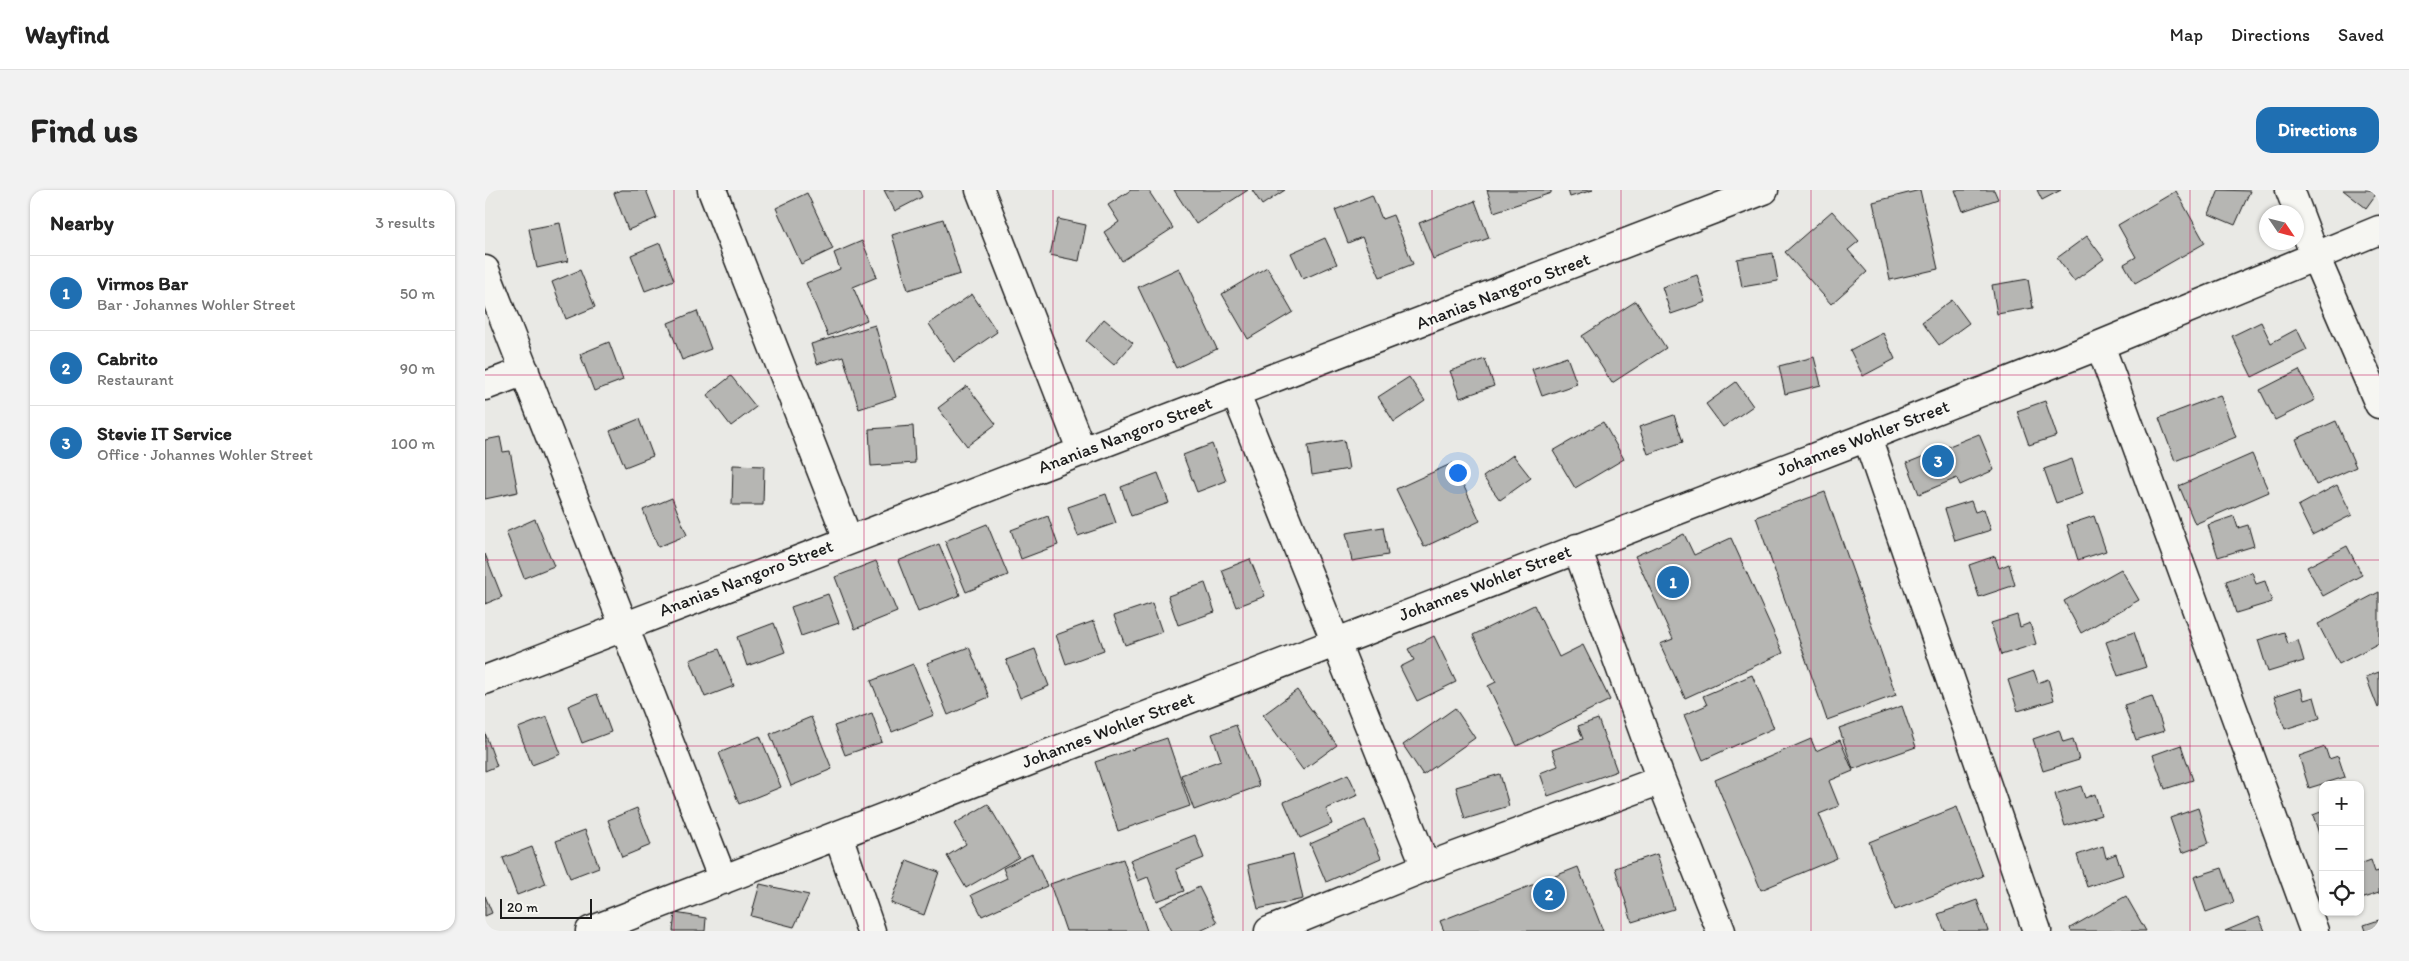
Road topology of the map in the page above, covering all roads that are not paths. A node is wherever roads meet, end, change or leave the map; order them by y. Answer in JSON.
{"nodes":[{"id":1,"x":712,"y":190,"type":"edge"},
{"id":2,"x":2290,"y":190,"type":"edge"},
{"id":3,"x":986,"y":192,"type":"edge"},
{"id":4,"x":1753,"y":192,"type":"edge"},
{"id":5,"x":2379,"y":230,"type":"edge"},
{"id":6,"x":2315,"y":256,"type":"junction"},
{"id":7,"x":485,"y":270,"type":"edge"},
{"id":8,"x":2100,"y":345,"type":"junction"},
{"id":9,"x":525,"y":371,"type":"junction"},
{"id":10,"x":485,"y":386,"type":"edge"},
{"id":11,"x":1236,"y":394,"type":"junction"},
{"id":12,"x":2379,"y":404,"type":"edge"},
{"id":13,"x":1867,"y":437,"type":"junction"},
{"id":14,"x":1082,"y":452,"type":"junction"},
{"id":15,"x":848,"y":539,"type":"junction"},
{"id":16,"x":1577,"y":548,"type":"junction"},
{"id":17,"x":623,"y":625,"type":"junction"},
{"id":18,"x":1336,"y":641,"type":"junction"},
{"id":19,"x":485,"y":680,"type":"edge"},
{"id":20,"x":1661,"y":780,"type":"junction"},
{"id":21,"x":838,"y":835,"type":"junction"},
{"id":22,"x":1426,"y":867,"type":"junction"},
{"id":23,"x":723,"y":880,"type":"junction"},
{"id":24,"x":590,"y":931,"type":"edge"},
{"id":25,"x":871,"y":931,"type":"edge"},
{"id":26,"x":1269,"y":931,"type":"edge"},
{"id":27,"x":1721,"y":931,"type":"edge"},
{"id":28,"x":2037,"y":931,"type":"edge"},
{"id":29,"x":2314,"y":931,"type":"edge"}],
"edges":[{"from":1,"to":15,"type":"street"},
{"from":2,"to":6,"type":"street"},
{"from":3,"to":14,"type":"street"},
{"from":4,"to":11,"type":"street","name":"Ananias Nangoro Street"},
{"from":5,"to":6,"type":"street","name":"Johannes Wohler Street"},
{"from":6,"to":8,"type":"street","name":"Johannes Wohler Street"},
{"from":6,"to":12,"type":"street"},
{"from":7,"to":9,"type":"street"},
{"from":8,"to":13,"type":"street","name":"Johannes Wohler Street"},
{"from":8,"to":29,"type":"street"},
{"from":9,"to":10,"type":"street"},
{"from":9,"to":17,"type":"street"},
{"from":11,"to":14,"type":"street","name":"Ananias Nangoro Street"},
{"from":11,"to":18,"type":"street"},
{"from":13,"to":16,"type":"street","name":"Johannes Wohler Street"},
{"from":13,"to":28,"type":"street"},
{"from":14,"to":15,"type":"street","name":"Ananias Nangoro Street"},
{"from":15,"to":17,"type":"street","name":"Ananias Nangoro Street"},
{"from":16,"to":18,"type":"street","name":"Johannes Wohler Street"},
{"from":16,"to":20,"type":"street"},
{"from":17,"to":19,"type":"street","name":"Ananias Nangoro Street"},
{"from":17,"to":23,"type":"street"},
{"from":18,"to":21,"type":"street","name":"Johannes Wohler Street"},
{"from":18,"to":22,"type":"street"},
{"from":20,"to":22,"type":"street"},
{"from":20,"to":27,"type":"street"},
{"from":21,"to":23,"type":"street","name":"Johannes Wohler Street"},
{"from":21,"to":25,"type":"street"},
{"from":22,"to":26,"type":"street"},
{"from":23,"to":24,"type":"street","name":"Johannes Wohler Street"}]}
